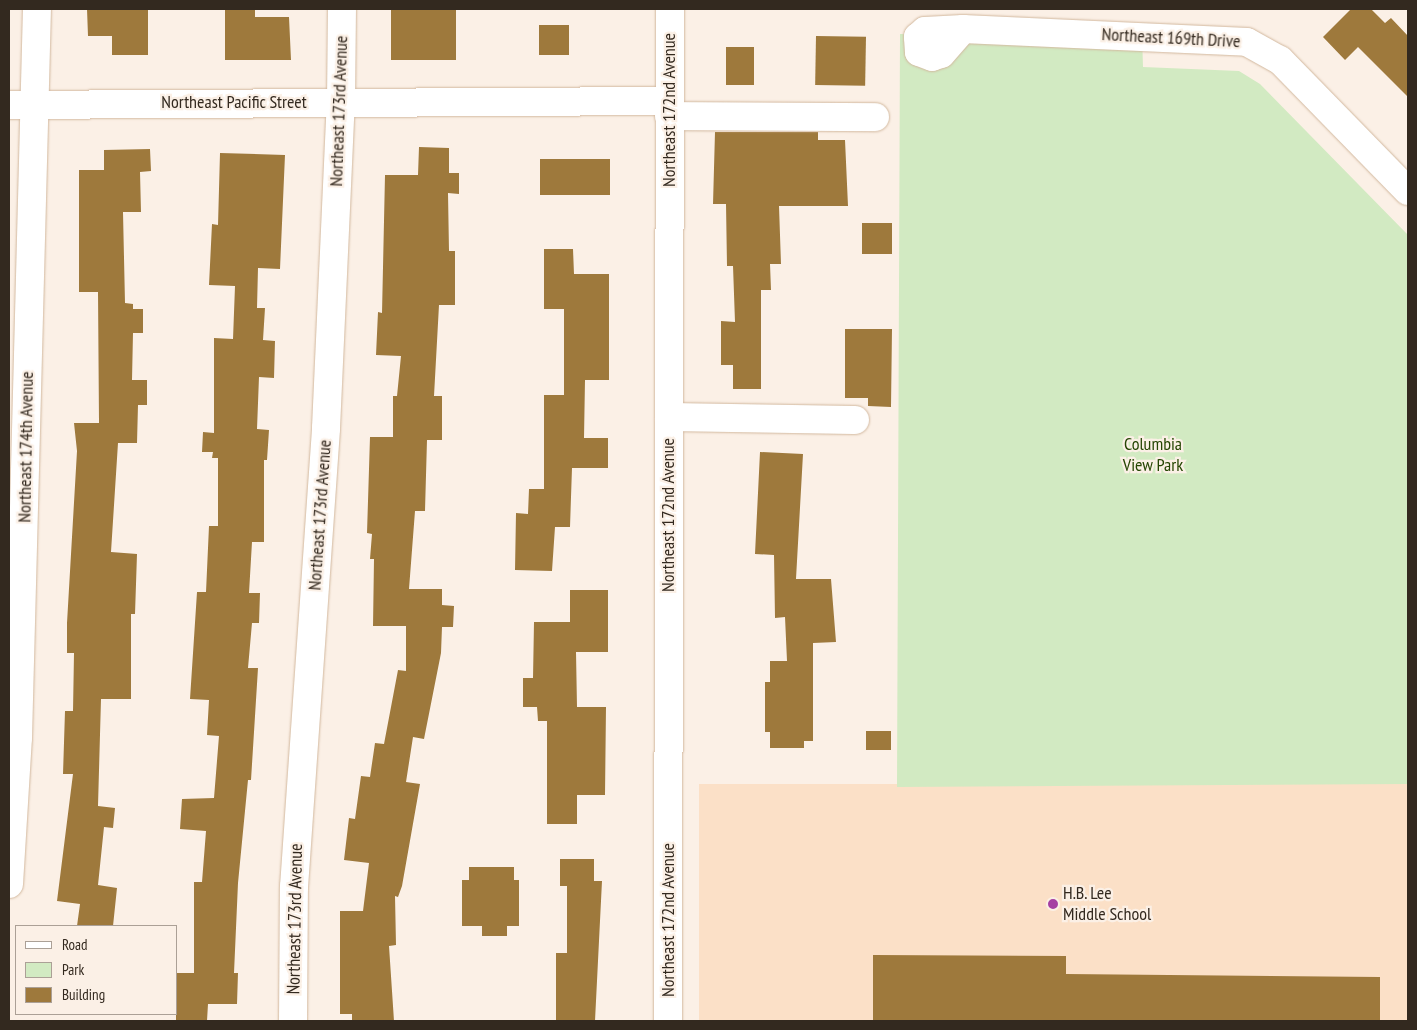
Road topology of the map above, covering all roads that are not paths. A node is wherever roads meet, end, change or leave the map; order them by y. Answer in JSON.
{"nodes":[{"id":1,"x":37,"y":9,"type":"edge"},
{"id":2,"x":342,"y":9,"type":"edge"},
{"id":3,"x":670,"y":9,"type":"edge"},
{"id":4,"x":963,"y":29,"type":"dead end"},
{"id":5,"x":342,"y":102,"type":"junction"},
{"id":6,"x":37,"y":103,"type":"junction"},
{"id":7,"x":9,"y":104,"type":"edge"},
{"id":8,"x":669,"y":109,"type":"junction"},
{"id":9,"x":875,"y":117,"type":"dead end"},
{"id":10,"x":1408,"y":191,"type":"edge"},
{"id":11,"x":669,"y":417,"type":"junction"},
{"id":12,"x":855,"y":420,"type":"dead end"},
{"id":13,"x":9,"y":884,"type":"edge"},
{"id":14,"x":293,"y":1021,"type":"edge"},
{"id":15,"x":668,"y":1021,"type":"edge"}],
"edges":[{"from":1,"to":6,"type":"street","name":"Northeast 174th Avenue"},
{"from":2,"to":5,"type":"street","name":"Northeast 173rd Avenue"},
{"from":3,"to":8,"type":"street","name":"Northeast 172nd Avenue"},
{"from":4,"to":10,"type":"street","name":"Northeast 169th Drive"},
{"from":5,"to":6,"type":"street","name":"Northeast Pacific Street"},
{"from":5,"to":8,"type":"street","name":"Northeast Pacific Street"},
{"from":5,"to":14,"type":"street","name":"Northeast 173rd Avenue"},
{"from":6,"to":7,"type":"street","name":"Northeast Pacific Street"},
{"from":6,"to":13,"type":"street","name":"Northeast 174th Avenue"},
{"from":8,"to":9,"type":"street","name":"Northeast Pacific Street"},
{"from":8,"to":11,"type":"street","name":"Northeast 172nd Avenue"},
{"from":11,"to":12,"type":"street"},
{"from":11,"to":15,"type":"street","name":"Northeast 172nd Avenue"}]}
